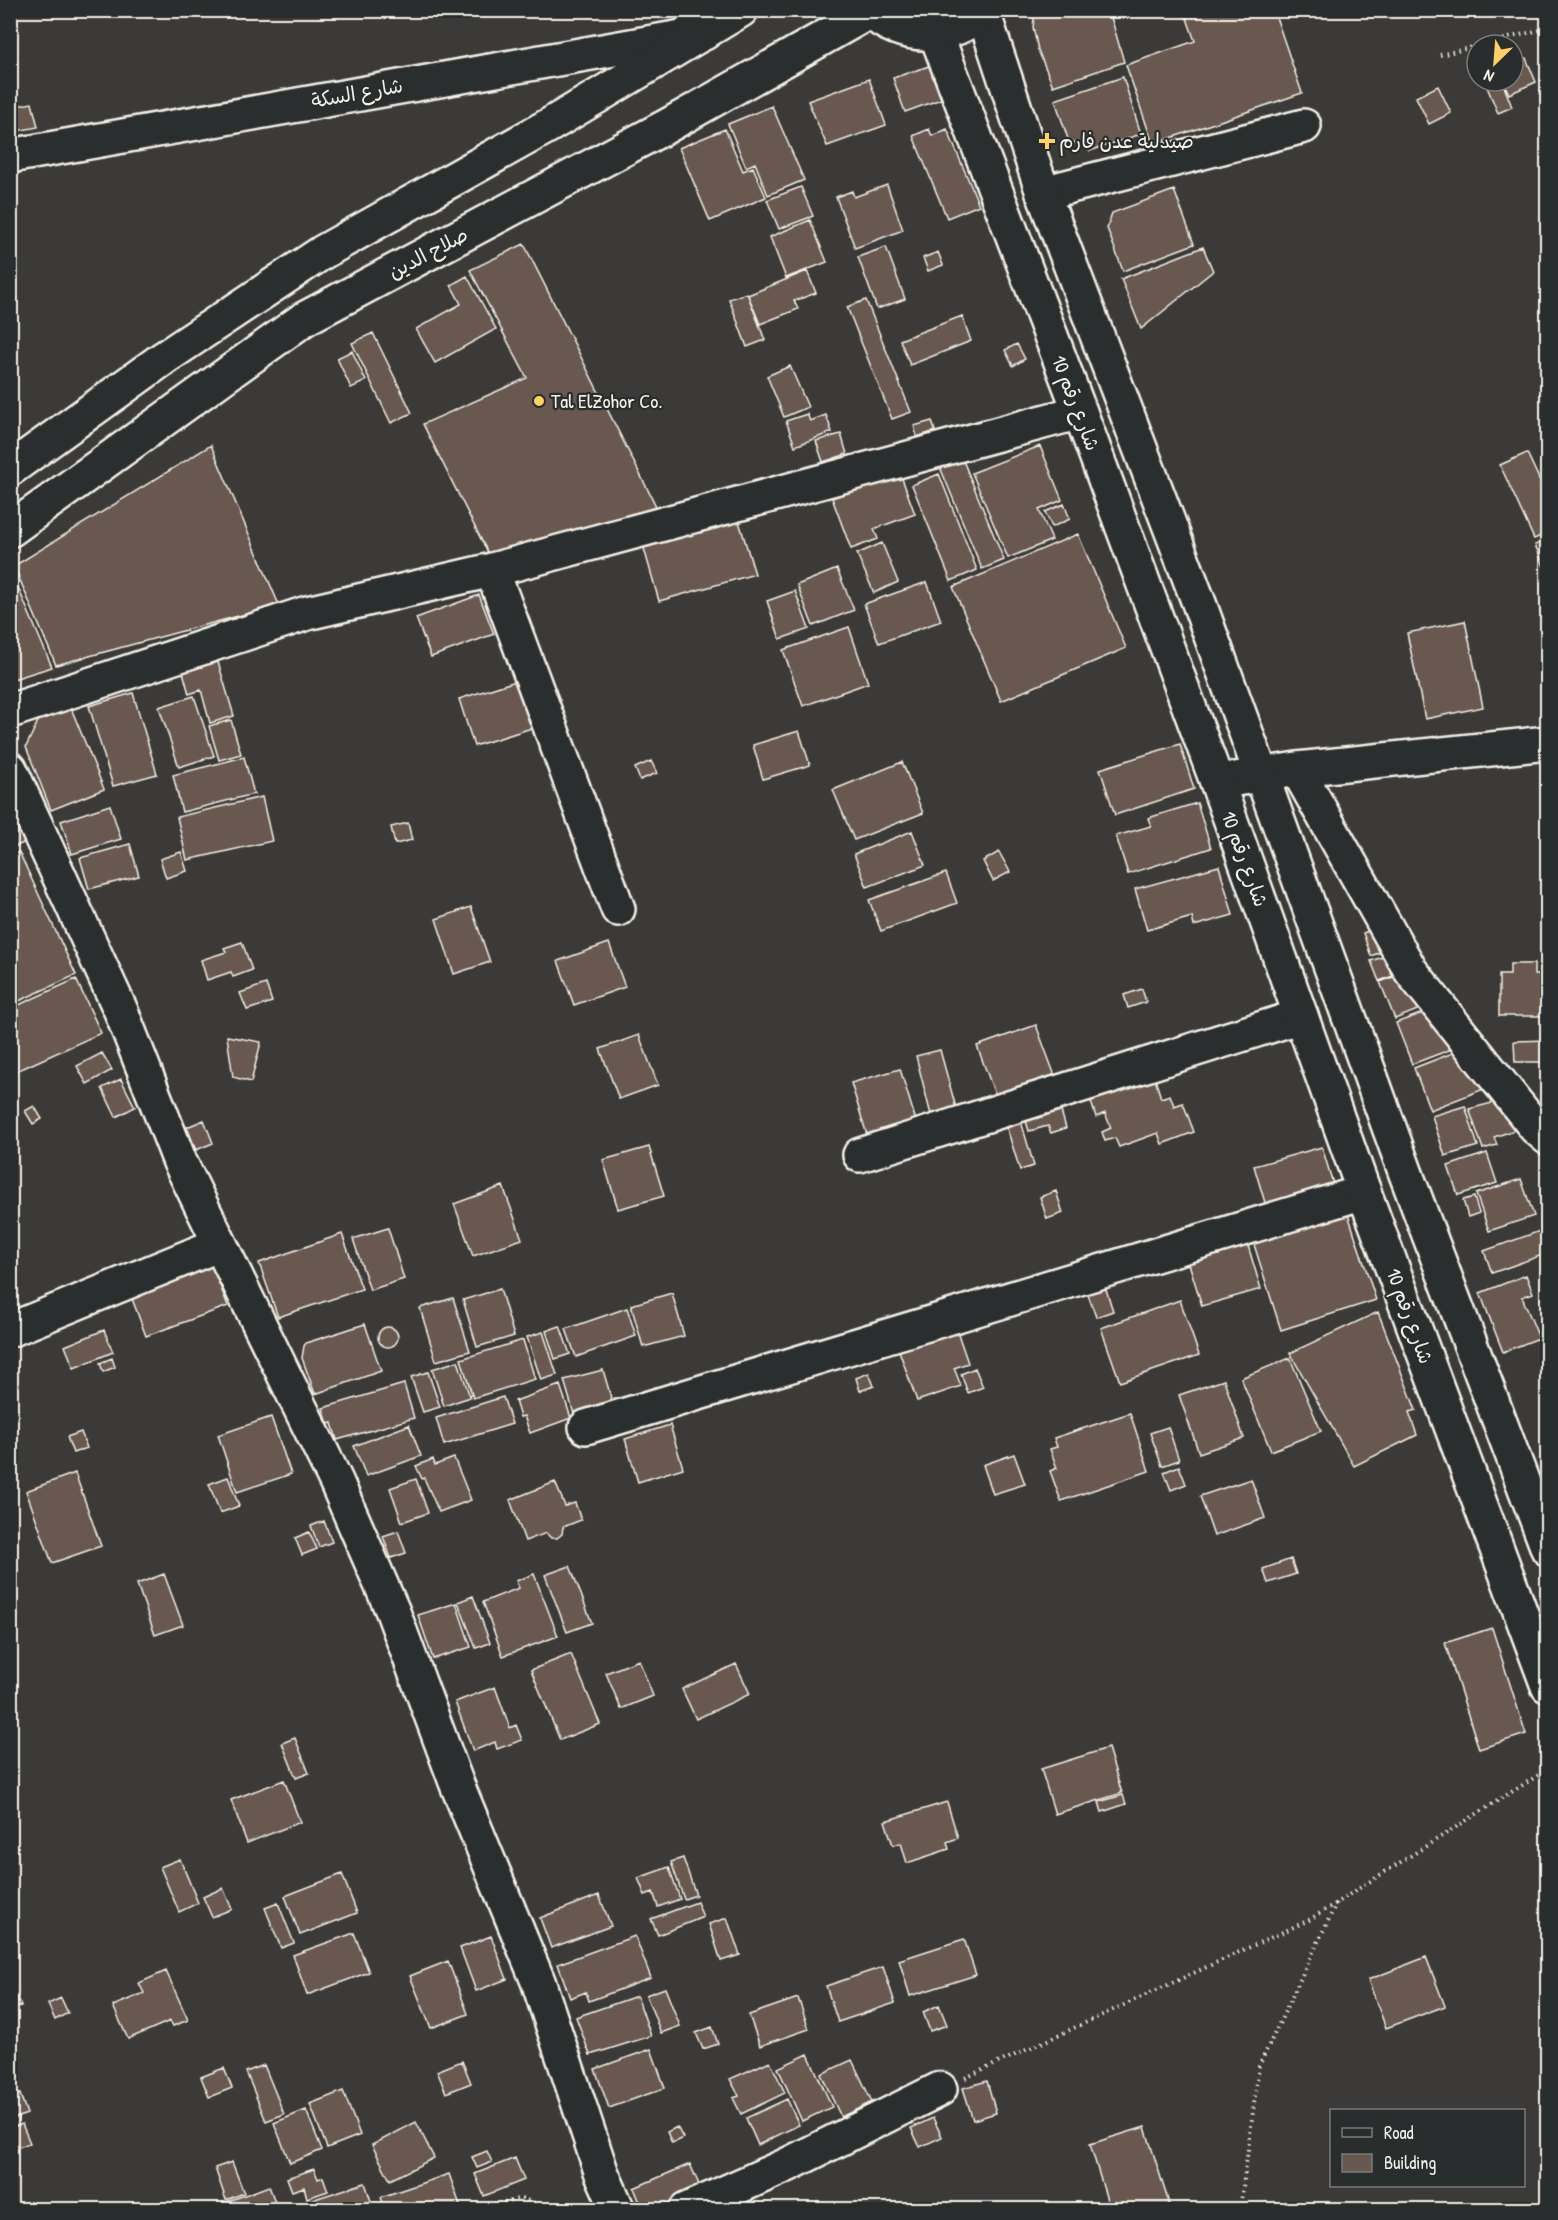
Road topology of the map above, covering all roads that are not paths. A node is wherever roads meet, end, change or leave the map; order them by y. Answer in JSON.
{"nodes":[{"id":1,"x":741,"y":10,"type":"edge"},
{"id":2,"x":868,"y":11,"type":"edge"},
{"id":3,"x":984,"y":11,"type":"edge"},
{"id":4,"x":698,"y":22,"type":"edge"},
{"id":5,"x":936,"y":34,"type":"junction"},
{"id":6,"x":1304,"y":126,"type":"dead end"},
{"id":7,"x":10,"y":156,"type":"edge"},
{"id":8,"x":1043,"y":193,"type":"junction"},
{"id":9,"x":1080,"y":412,"type":"junction"},
{"id":10,"x":10,"y":469,"type":"edge"},
{"id":11,"x":10,"y":530,"type":"edge"},
{"id":12,"x":492,"y":570,"type":"junction"},
{"id":13,"x":10,"y":711,"type":"edge"},
{"id":14,"x":1548,"y":743,"type":"edge"},
{"id":15,"x":10,"y":769,"type":"edge"},
{"id":16,"x":1297,"y":769,"type":"junction"},
{"id":17,"x":1263,"y":773,"type":"junction"},
{"id":18,"x":1217,"y":782,"type":"junction"},
{"id":19,"x":618,"y":909,"type":"dead end"},
{"id":20,"x":1301,"y":1016,"type":"junction"},
{"id":21,"x":1548,"y":1138,"type":"edge"},
{"id":22,"x":860,"y":1155,"type":"dead end"},
{"id":23,"x":1364,"y":1192,"type":"junction"},
{"id":24,"x":220,"y":1244,"type":"junction"},
{"id":25,"x":10,"y":1330,"type":"edge"},
{"id":26,"x":586,"y":1427,"type":"dead end"},
{"id":27,"x":1548,"y":1549,"type":"edge"},
{"id":28,"x":1548,"y":1686,"type":"edge"},
{"id":29,"x":940,"y":2089,"type":"road end"},
{"id":30,"x":618,"y":2210,"type":"edge"},
{"id":31,"x":686,"y":2210,"type":"edge"}],
"edges":[{"from":1,"to":4,"type":"main road"},
{"from":2,"to":5,"type":"main road"},
{"from":2,"to":11,"type":"main road","name":"صلاح الدين"},
{"from":3,"to":5,"type":"main road"},
{"from":3,"to":8,"type":"main road"},
{"from":4,"to":7,"type":"main road","name":"شارع السكة"},
{"from":4,"to":10,"type":"main road"},
{"from":5,"to":9,"type":"main road","name":"شارع رقم 10"},
{"from":6,"to":8,"type":"main road"},
{"from":8,"to":17,"type":"main road"},
{"from":9,"to":12,"type":"main road"},
{"from":9,"to":18,"type":"main road","name":"شارع رقم 10"},
{"from":12,"to":13,"type":"main road"},
{"from":12,"to":19,"type":"main road"},
{"from":14,"to":16,"type":"main road"},
{"from":15,"to":24,"type":"main road"},
{"from":16,"to":17,"type":"main road"},
{"from":16,"to":21,"type":"main road"},
{"from":17,"to":18,"type":"main road"},
{"from":17,"to":27,"type":"main road"},
{"from":18,"to":20,"type":"main road","name":"شارع رقم 10"},
{"from":20,"to":22,"type":"main road"},
{"from":20,"to":23,"type":"main road","name":"شارع رقم 10"},
{"from":23,"to":26,"type":"main road"},
{"from":23,"to":28,"type":"main road","name":"شارع رقم 10"},
{"from":24,"to":25,"type":"main road"},
{"from":24,"to":30,"type":"main road"},
{"from":29,"to":31,"type":"main road"}]}
